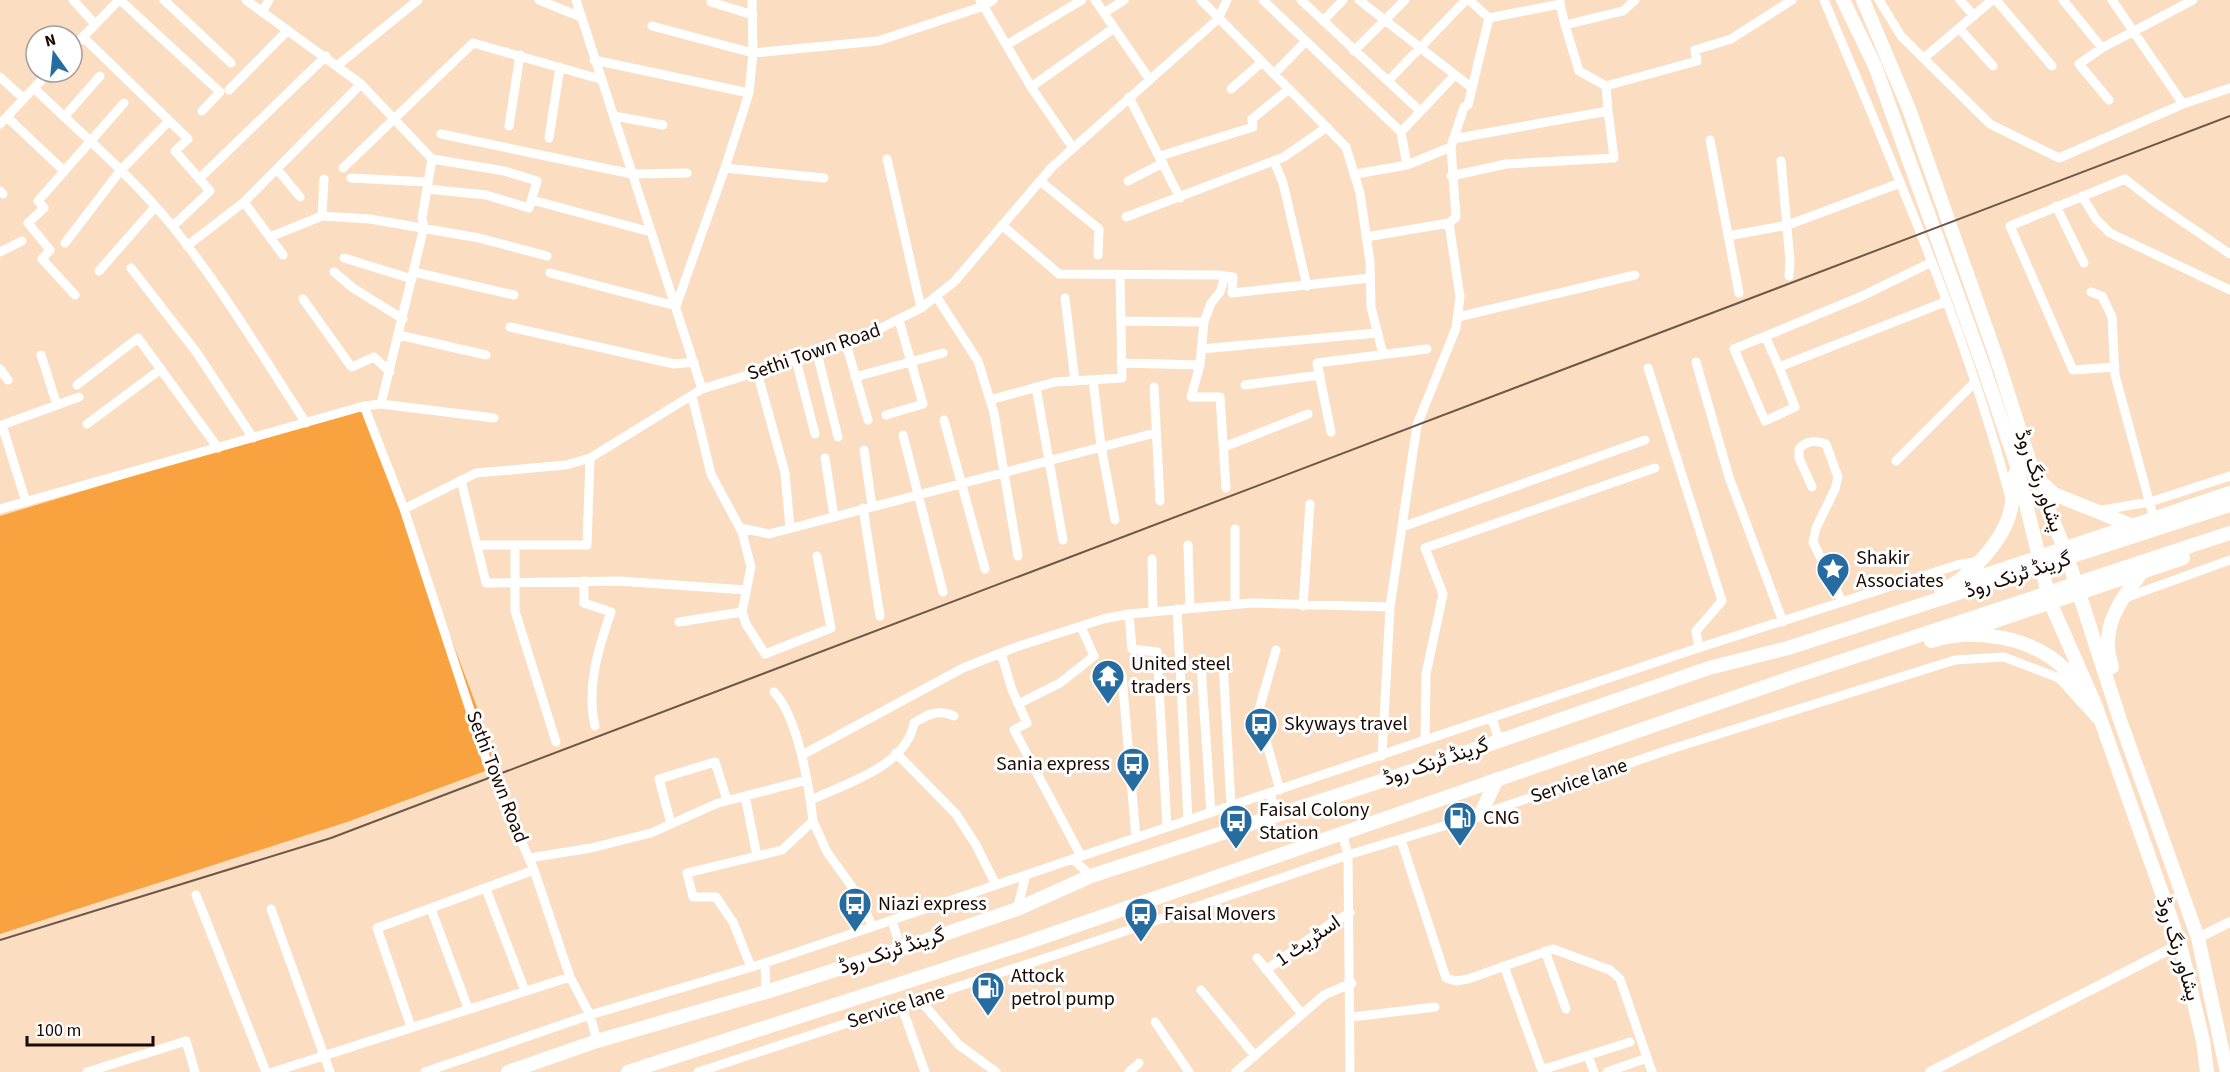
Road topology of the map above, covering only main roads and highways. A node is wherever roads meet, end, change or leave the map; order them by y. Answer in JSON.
{"nodes":[{"id":1,"x":1843,"y":0,"type":"edge"},
{"id":2,"x":1863,"y":0,"type":"edge"},
{"id":3,"x":2016,"y":463,"type":"junction"},
{"id":4,"x":2034,"y":475,"type":"junction"},
{"id":5,"x":2230,"y":494,"type":"edge"},
{"id":6,"x":2230,"y":505,"type":"edge"},
{"id":7,"x":2133,"y":526,"type":"junction"},
{"id":8,"x":2230,"y":532,"type":"edge"},
{"id":9,"x":2230,"y":541,"type":"edge"},
{"id":10,"x":2065,"y":550,"type":"junction"},
{"id":11,"x":2039,"y":558,"type":"junction"},
{"id":12,"x":2142,"y":572,"type":"junction"},
{"id":13,"x":1956,"y":585,"type":"junction"},
{"id":14,"x":2080,"y":593,"type":"junction"},
{"id":15,"x":2050,"y":602,"type":"junction"},
{"id":16,"x":1951,"y":635,"type":"junction"},
{"id":17,"x":1709,"y":668,"type":"junction"},
{"id":18,"x":1720,"y":704,"type":"junction"},
{"id":19,"x":2120,"y":720,"type":"junction"},
{"id":20,"x":2103,"y":726,"type":"junction"},
{"id":21,"x":1497,"y":779,"type":"junction"},
{"id":22,"x":1480,"y":815,"type":"road end"},
{"id":23,"x":2230,"y":922,"type":"edge"},
{"id":24,"x":2198,"y":938,"type":"junction"},
{"id":25,"x":2180,"y":944,"type":"junction"},
{"id":26,"x":508,"y":1072,"type":"edge"},
{"id":27,"x":628,"y":1072,"type":"edge"},
{"id":28,"x":1930,"y":1072,"type":"edge"},
{"id":29,"x":2207,"y":1072,"type":"edge"},
{"id":30,"x":2227,"y":1072,"type":"edge"}],
"edges":[{"from":1,"to":3,"type":"highway","name":"پشاور رنگ روڈ"},
{"from":2,"to":4,"type":"highway","name":"پشاور رنگ روڈ"},
{"from":3,"to":11,"type":"highway","name":"پشاور رنگ روڈ"},
{"from":3,"to":13,"type":"highway"},
{"from":4,"to":7,"type":"highway"},
{"from":4,"to":10,"type":"highway","name":"پشاور رنگ روڈ"},
{"from":5,"to":7,"type":"highway"},
{"from":6,"to":17,"type":"highway","name":"گرینڈ ٹرنک روڈ"},
{"from":7,"to":10,"type":"highway"},
{"from":8,"to":18,"type":"highway","name":"گرینڈ ٹرنک روڈ"},
{"from":9,"to":12,"type":"highway"},
{"from":10,"to":11,"type":"highway"},
{"from":10,"to":14,"type":"highway","name":"پشاور رنگ روڈ"},
{"from":11,"to":13,"type":"highway"},
{"from":11,"to":15,"type":"highway","name":"پشاور رنگ روڈ"},
{"from":12,"to":14,"type":"highway"},
{"from":12,"to":19,"type":"highway"},
{"from":13,"to":17,"type":"highway"},
{"from":14,"to":15,"type":"highway"},
{"from":14,"to":19,"type":"highway","name":"پشاور رنگ روڈ"},
{"from":15,"to":16,"type":"highway"},
{"from":15,"to":20,"type":"highway","name":"پشاور رنگ روڈ"},
{"from":16,"to":18,"type":"highway"},
{"from":16,"to":20,"type":"highway"},
{"from":17,"to":26,"type":"highway","name":"گرینڈ ٹرنک روڈ"},
{"from":18,"to":21,"type":"highway","name":"گرینڈ ٹرنک روڈ"},
{"from":19,"to":24,"type":"highway","name":"پشاور رنگ روڈ"},
{"from":20,"to":25,"type":"highway","name":"پشاور رنگ روڈ"},
{"from":21,"to":22,"type":"highway"},
{"from":21,"to":27,"type":"highway","name":"گرینڈ ٹرنک روڈ"},
{"from":23,"to":24,"type":"main road"},
{"from":24,"to":30,"type":"highway","name":"پشاور رنگ روڈ"},
{"from":25,"to":28,"type":"main road"},
{"from":25,"to":29,"type":"highway","name":"پشاور رنگ روڈ"}]}
